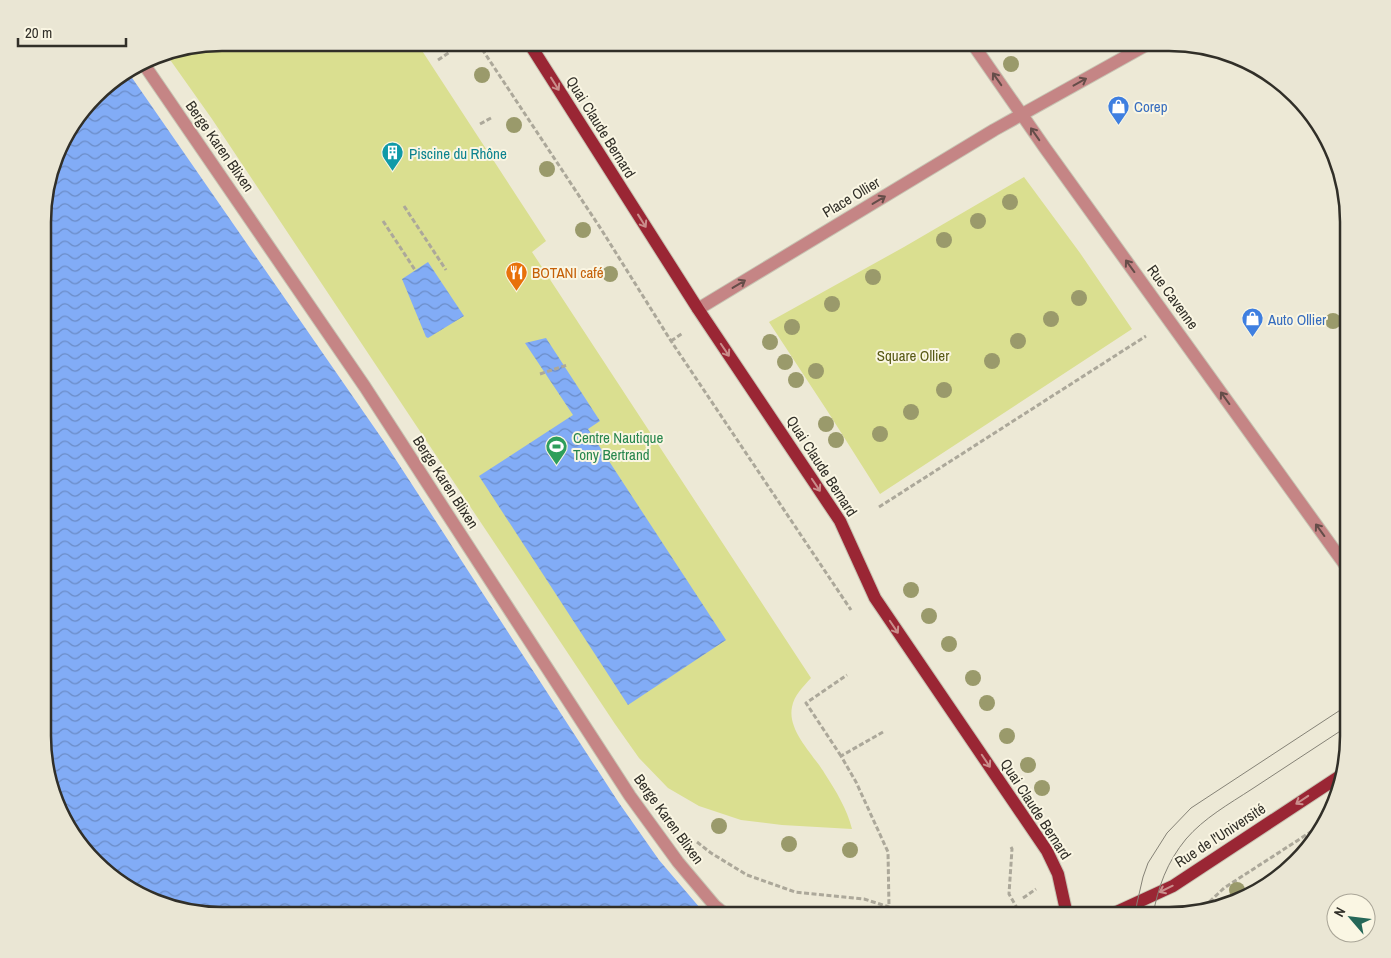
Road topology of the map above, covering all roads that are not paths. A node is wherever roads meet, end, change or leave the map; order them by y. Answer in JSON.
{"nodes":[{"id":1,"x":535,"y":52,"type":"edge"},
{"id":2,"x":978,"y":52,"type":"edge"},
{"id":3,"x":1134,"y":52,"type":"edge"},
{"id":4,"x":147,"y":69,"type":"edge"},
{"id":5,"x":1022,"y":115,"type":"junction"},
{"id":6,"x":698,"y":310,"type":"junction"},
{"id":7,"x":1339,"y":556,"type":"edge"},
{"id":8,"x":1334,"y":780,"type":"edge"},
{"id":9,"x":717,"y":907,"type":"edge"},
{"id":10,"x":1065,"y":907,"type":"edge"},
{"id":11,"x":1129,"y":907,"type":"edge"}],
"edges":[{"from":1,"to":6,"type":"main road","name":"Quai Claude Bernard","one_way":true},
{"from":5,"to":2,"type":"street","name":"Rue Cavenne","one_way":true},
{"from":5,"to":3,"type":"street","name":"Place Ollier","one_way":true},
{"from":4,"to":9,"type":"street","name":"Berge Karen Blixen"},
{"from":6,"to":5,"type":"street","name":"Place Ollier","one_way":true},
{"from":7,"to":5,"type":"street","name":"Rue Cavenne","one_way":true},
{"from":6,"to":10,"type":"main road","name":"Quai Claude Bernard","one_way":true},
{"from":8,"to":11,"type":"main road","name":"Rue de l'Université","one_way":true}]}
